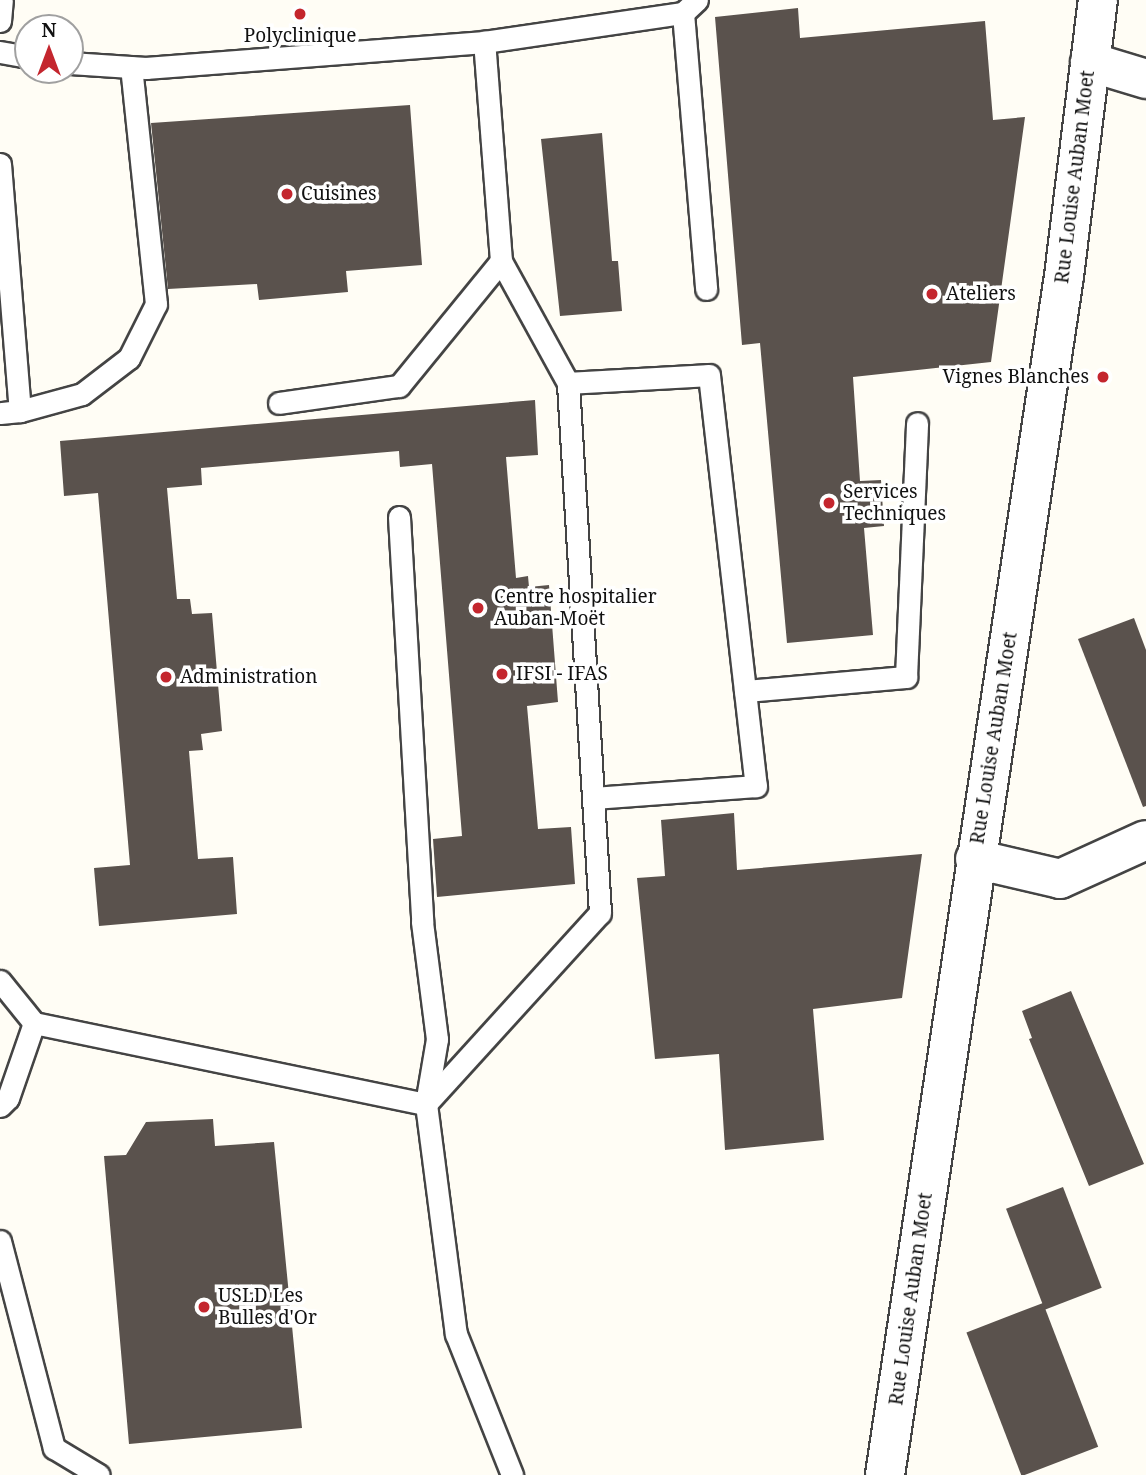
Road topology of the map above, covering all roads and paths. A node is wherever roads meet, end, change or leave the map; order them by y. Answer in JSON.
{"nodes":[{"id":1,"x":2,"y":0,"type":"edge"},
{"id":2,"x":1098,"y":0,"type":"edge"},
{"id":3,"x":690,"y":6,"type":"edge"},
{"id":4,"x":0,"y":22,"type":"edge"},
{"id":5,"x":484,"y":43,"type":"junction"},
{"id":6,"x":1090,"y":62,"type":"junction"},
{"id":7,"x":84,"y":64,"type":"edge"},
{"id":8,"x":131,"y":67,"type":"junction"},
{"id":9,"x":1146,"y":79,"type":"edge"},
{"id":10,"x":0,"y":164,"type":"edge"},
{"id":11,"x":501,"y":261,"type":"junction"},
{"id":12,"x":705,"y":289,"type":"dead end"},
{"id":13,"x":568,"y":383,"type":"junction"},
{"id":14,"x":279,"y":403,"type":"dead end"},
{"id":15,"x":10,"y":412,"type":"edge"},
{"id":16,"x":917,"y":423,"type":"dead end"},
{"id":17,"x":399,"y":517,"type":"dead end"},
{"id":18,"x":745,"y":691,"type":"junction"},
{"id":19,"x":593,"y":798,"type":"junction"},
{"id":20,"x":1146,"y":840,"type":"edge"},
{"id":21,"x":975,"y":859,"type":"junction"},
{"id":22,"x":0,"y":981,"type":"edge"},
{"id":23,"x":34,"y":1023,"type":"junction"},
{"id":24,"x":426,"y":1104,"type":"junction"},
{"id":25,"x":0,"y":1105,"type":"edge"},
{"id":26,"x":0,"y":1241,"type":"edge"},
{"id":27,"x":99,"y":1475,"type":"edge"},
{"id":28,"x":512,"y":1475,"type":"edge"},
{"id":29,"x":885,"y":1475,"type":"edge"}],
"edges":[{"from":1,"to":4,"type":"lane"},
{"from":2,"to":6,"type":"street","name":"Rue Louise Auban Moet"},
{"from":3,"to":5,"type":"lane"},
{"from":3,"to":12,"type":"lane"},
{"from":5,"to":8,"type":"lane"},
{"from":5,"to":11,"type":"lane"},
{"from":6,"to":9,"type":"street"},
{"from":6,"to":21,"type":"street","name":"Rue Louise Auban Moet"},
{"from":7,"to":8,"type":"lane"},
{"from":8,"to":15,"type":"lane"},
{"from":10,"to":15,"type":"lane"},
{"from":11,"to":13,"type":"lane"},
{"from":11,"to":14,"type":"lane"},
{"from":13,"to":18,"type":"lane"},
{"from":13,"to":19,"type":"lane"},
{"from":16,"to":18,"type":"lane"},
{"from":17,"to":24,"type":"lane"},
{"from":18,"to":19,"type":"lane"},
{"from":19,"to":24,"type":"lane"},
{"from":20,"to":21,"type":"street"},
{"from":21,"to":29,"type":"street","name":"Rue Louise Auban Moet"},
{"from":22,"to":23,"type":"lane"},
{"from":23,"to":24,"type":"lane"},
{"from":23,"to":25,"type":"lane"},
{"from":24,"to":28,"type":"lane"},
{"from":26,"to":27,"type":"lane"}]}
